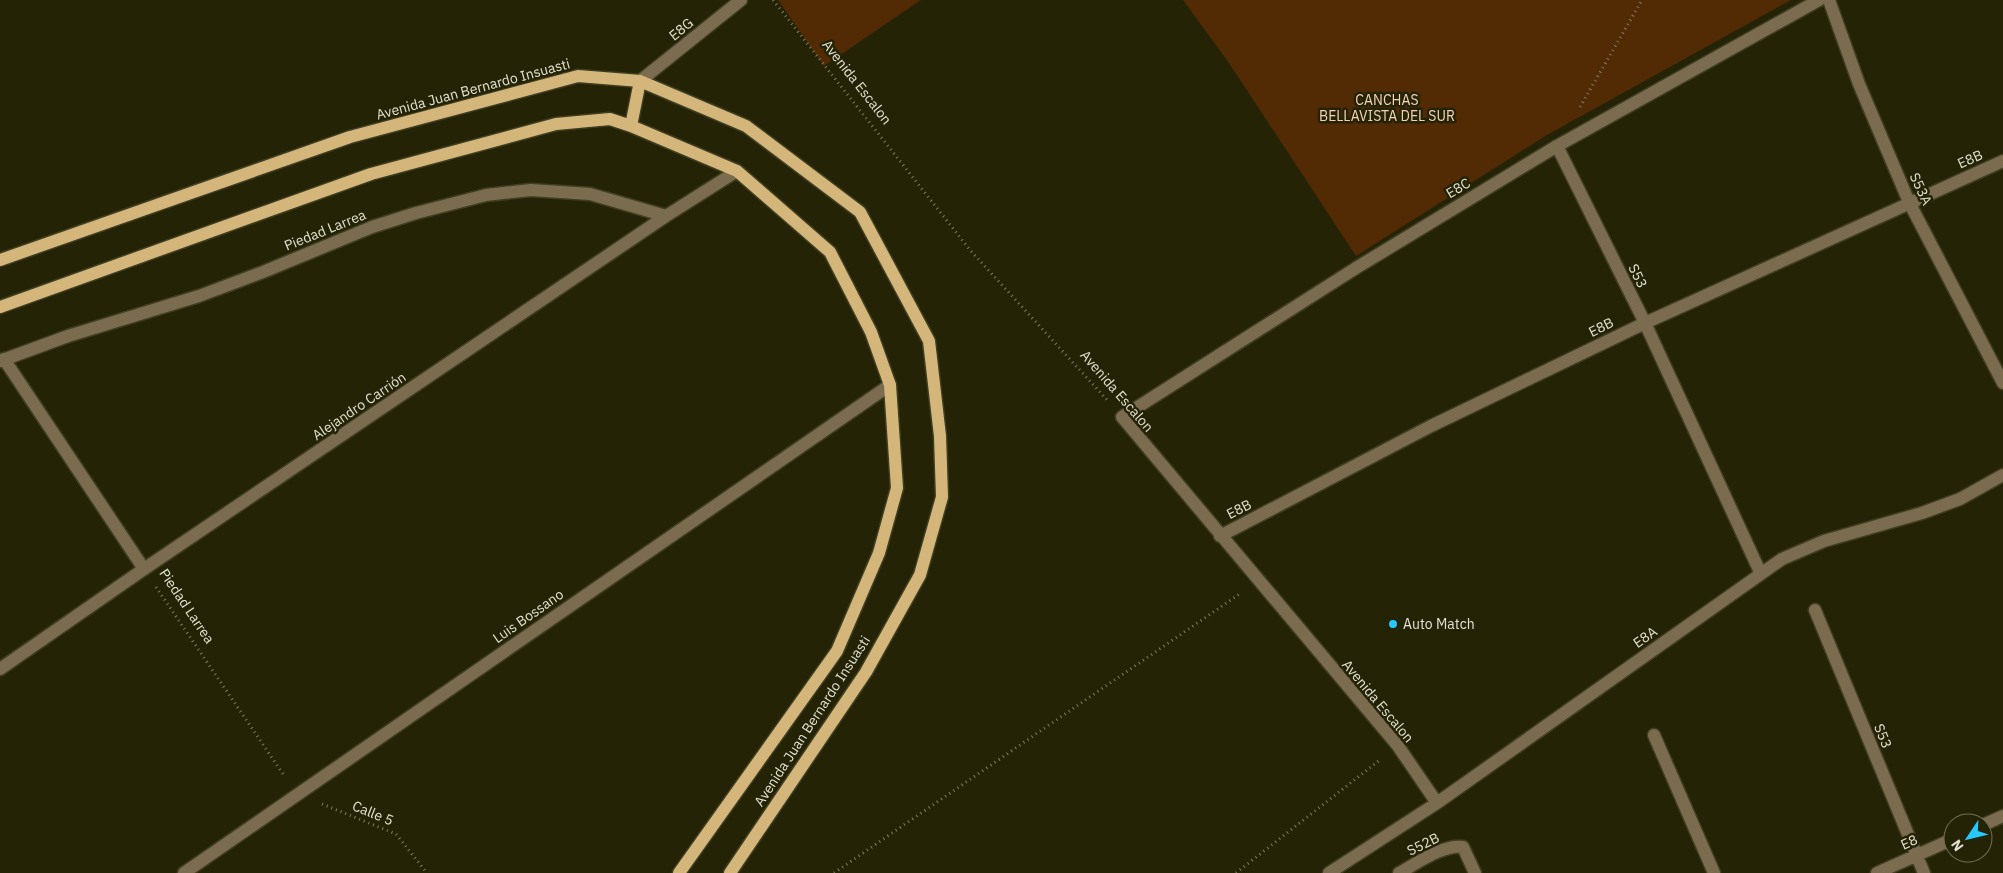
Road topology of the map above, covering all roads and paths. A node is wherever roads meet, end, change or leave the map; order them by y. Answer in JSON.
{"nodes":[{"id":1,"x":741,"y":0,"type":"edge"},
{"id":2,"x":773,"y":0,"type":"edge"},
{"id":3,"x":1642,"y":0,"type":"edge"},
{"id":4,"x":1819,"y":0,"type":"edge"},
{"id":5,"x":1829,"y":0,"type":"edge"},
{"id":6,"x":640,"y":81,"type":"junction"},
{"id":7,"x":1577,"y":112,"type":"dead end"},
{"id":8,"x":631,"y":126,"type":"junction"},
{"id":9,"x":1557,"y":146,"type":"junction"},
{"id":10,"x":2003,"y":161,"type":"edge"},
{"id":11,"x":737,"y":171,"type":"junction"},
{"id":12,"x":1910,"y":202,"type":"junction"},
{"id":13,"x":666,"y":216,"type":"junction"},
{"id":14,"x":0,"y":260,"type":"edge"},
{"id":15,"x":0,"y":307,"type":"edge"},
{"id":16,"x":1645,"y":323,"type":"junction"},
{"id":17,"x":2,"y":360,"type":"edge"},
{"id":18,"x":2003,"y":383,"type":"edge"},
{"id":19,"x":890,"y":385,"type":"junction"},
{"id":20,"x":1122,"y":418,"type":"junction"},
{"id":21,"x":2003,"y":475,"type":"edge"},
{"id":22,"x":1220,"y":536,"type":"junction"},
{"id":23,"x":144,"y":569,"type":"junction"},
{"id":24,"x":1761,"y":574,"type":"junction"},
{"id":25,"x":1258,"y":581,"type":"junction"},
{"id":26,"x":1815,"y":610,"type":"dead end"},
{"id":27,"x":0,"y":669,"type":"edge"},
{"id":28,"x":1654,"y":735,"type":"dead end"},
{"id":29,"x":1398,"y":746,"type":"junction"},
{"id":30,"x":296,"y":794,"type":"junction"},
{"id":31,"x":1437,"y":803,"type":"junction"},
{"id":32,"x":1943,"y":844,"type":"edge"},
{"id":33,"x":1916,"y":856,"type":"junction"},
{"id":34,"x":184,"y":873,"type":"edge"},
{"id":35,"x":427,"y":873,"type":"edge"},
{"id":36,"x":679,"y":873,"type":"edge"},
{"id":37,"x":730,"y":873,"type":"edge"},
{"id":38,"x":834,"y":873,"type":"edge"},
{"id":39,"x":1236,"y":873,"type":"edge"},
{"id":40,"x":1330,"y":873,"type":"edge"},
{"id":41,"x":1399,"y":873,"type":"edge"},
{"id":42,"x":1475,"y":873,"type":"edge"},
{"id":43,"x":1714,"y":873,"type":"edge"},
{"id":44,"x":1877,"y":873,"type":"edge"},
{"id":45,"x":1924,"y":873,"type":"edge"}],
"edges":[{"from":1,"to":6,"type":"street","name":"E8G"},
{"from":2,"to":20,"type":"path","name":"Avenida Escalon"},
{"from":3,"to":7,"type":"path"},
{"from":4,"to":9,"type":"street","name":"E8C"},
{"from":5,"to":12,"type":"street","name":"S53A"},
{"from":6,"to":8,"type":"main road"},
{"from":6,"to":14,"type":"main road","name":"Avenida Juan Bernardo Insuasti"},
{"from":6,"to":37,"type":"main road","name":"Avenida Juan Bernardo Insuasti"},
{"from":8,"to":11,"type":"main road","name":"Avenida Juan Bernardo Insuasti"},
{"from":8,"to":15,"type":"main road","name":"Avenida Juan Bernardo Insuasti"},
{"from":9,"to":16,"type":"street","name":"S53"},
{"from":9,"to":20,"type":"street","name":"E8C"},
{"from":10,"to":12,"type":"street","name":"E8B"},
{"from":11,"to":13,"type":"street","name":"Alejandro Carrión"},
{"from":11,"to":19,"type":"main road","name":"Avenida Juan Bernardo Insuasti"},
{"from":12,"to":16,"type":"street","name":"E8B"},
{"from":12,"to":18,"type":"street","name":"S53A"},
{"from":13,"to":17,"type":"street","name":"Piedad Larrea"},
{"from":13,"to":23,"type":"street","name":"Alejandro Carrión"},
{"from":16,"to":22,"type":"street","name":"E8B"},
{"from":16,"to":24,"type":"street","name":"S53"},
{"from":17,"to":23,"type":"street","name":"Piedad Larrea"},
{"from":19,"to":30,"type":"street","name":"Luis Bossano"},
{"from":19,"to":36,"type":"main road","name":"Avenida Juan Bernardo Insuasti"},
{"from":20,"to":22,"type":"street","name":"Avenida Escalon"},
{"from":21,"to":24,"type":"street","name":"E8A"},
{"from":22,"to":25,"type":"street","name":"Avenida Escalon"},
{"from":23,"to":27,"type":"street","name":"Alejandro Carrión"},
{"from":23,"to":30,"type":"path","name":"Piedad Larrea"},
{"from":24,"to":31,"type":"street","name":"E8A"},
{"from":25,"to":29,"type":"street","name":"Avenida Escalon"},
{"from":25,"to":38,"type":"path"},
{"from":26,"to":33,"type":"street","name":"S53"},
{"from":28,"to":43,"type":"street"},
{"from":29,"to":31,"type":"street","name":"Avenida Escalon"},
{"from":29,"to":39,"type":"path"},
{"from":30,"to":34,"type":"street","name":"Luis Bossano"},
{"from":30,"to":35,"type":"path","name":"Calle 5"},
{"from":31,"to":40,"type":"street","name":"E8A"},
{"from":32,"to":33,"type":"street","name":"E8"},
{"from":33,"to":44,"type":"street","name":"E8"},
{"from":33,"to":45,"type":"street","name":"S53"},
{"from":41,"to":42,"type":"street","name":"S52B"}]}
